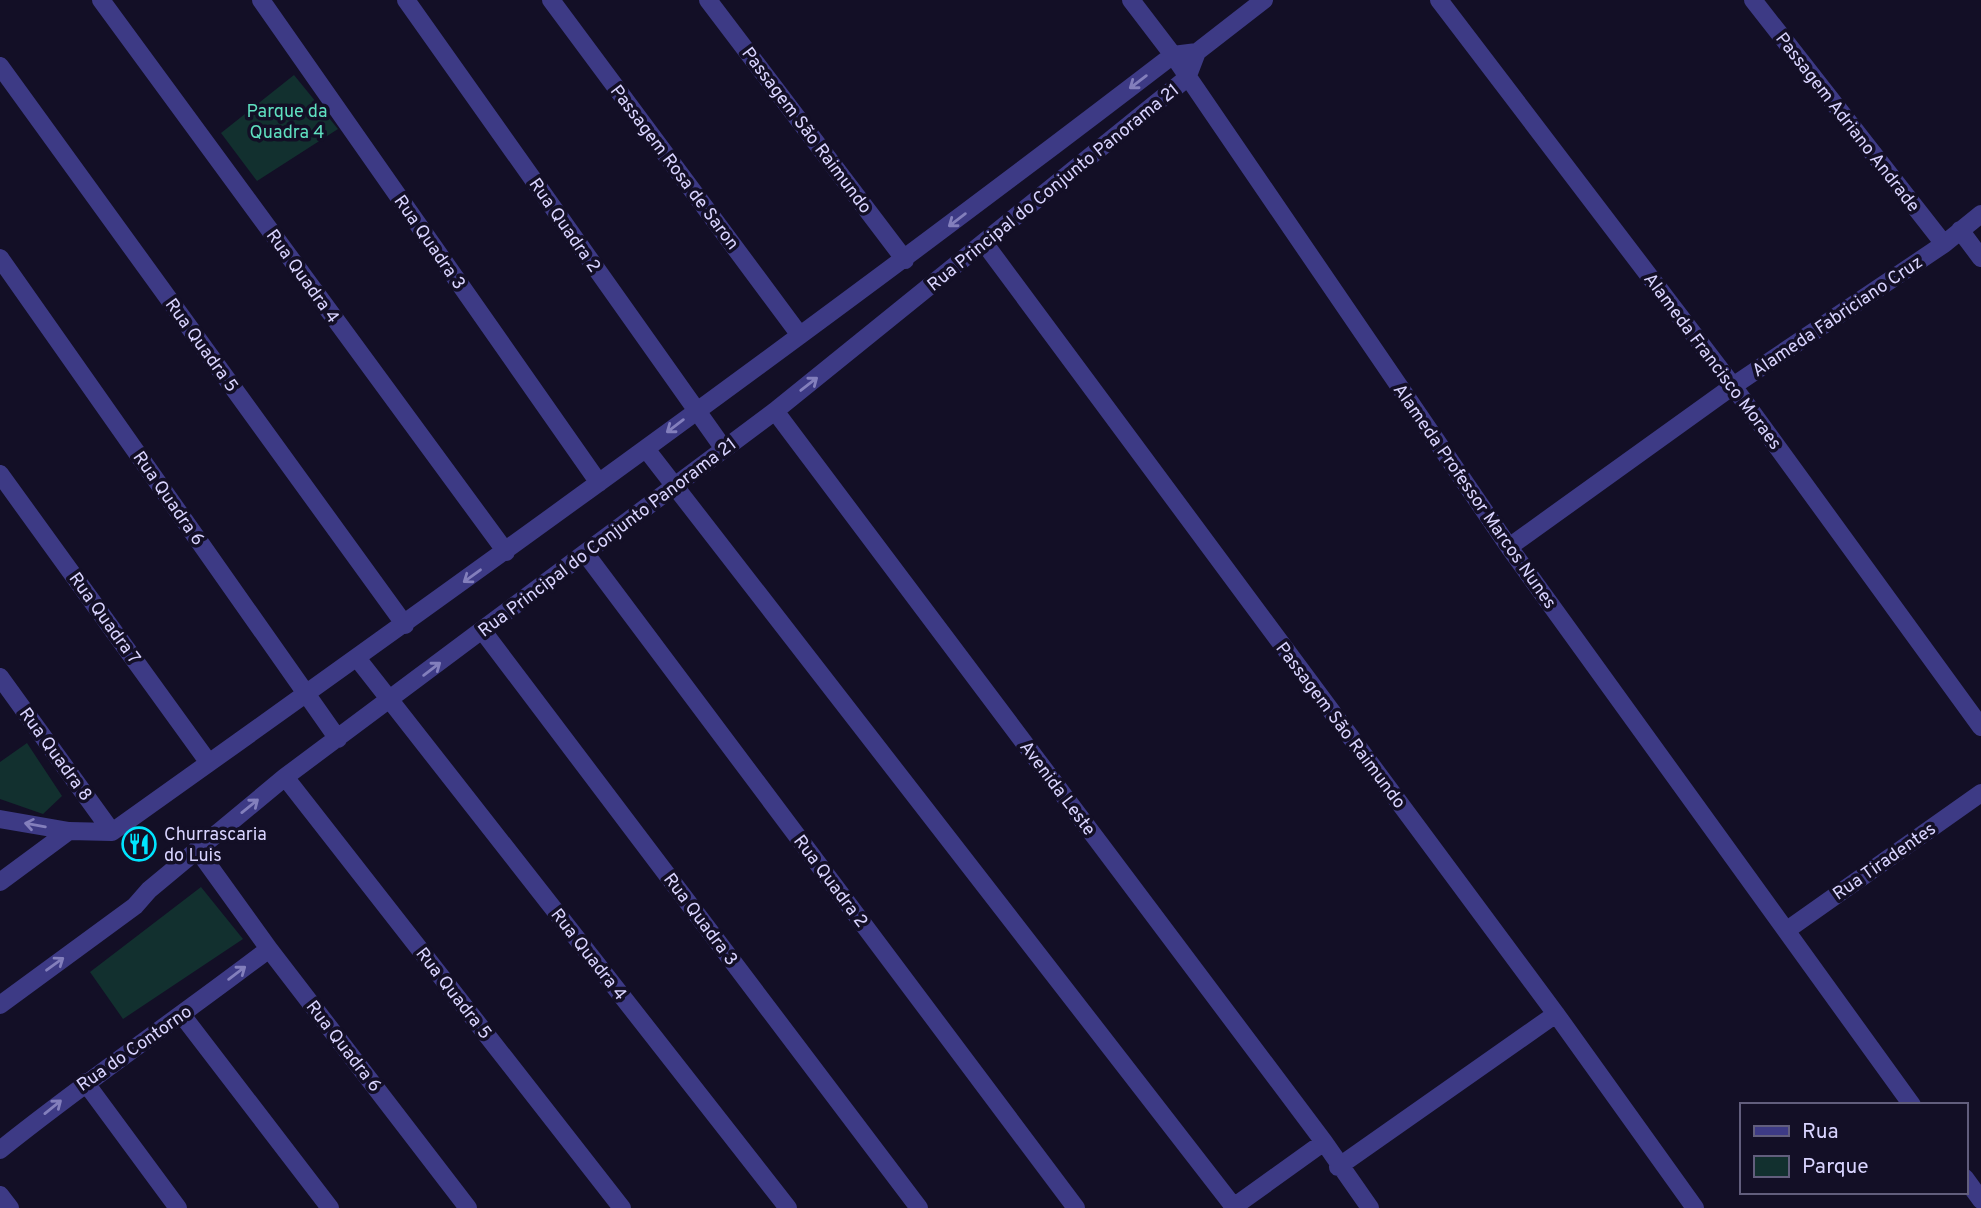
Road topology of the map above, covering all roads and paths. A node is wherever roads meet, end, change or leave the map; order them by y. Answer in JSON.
{"nodes":[{"id":1,"x":101,"y":0,"type":"edge"},
{"id":2,"x":261,"y":0,"type":"edge"},
{"id":3,"x":406,"y":0,"type":"edge"},
{"id":4,"x":551,"y":0,"type":"edge"},
{"id":5,"x":708,"y":0,"type":"edge"},
{"id":6,"x":1131,"y":0,"type":"edge"},
{"id":7,"x":1264,"y":0,"type":"edge"},
{"id":8,"x":1439,"y":0,"type":"edge"},
{"id":9,"x":1753,"y":0,"type":"edge"},
{"id":10,"x":1197,"y":52,"type":"junction"},
{"id":11,"x":1173,"y":55,"type":"junction"},
{"id":12,"x":0,"y":65,"type":"edge"},
{"id":13,"x":1186,"y":78,"type":"junction"},
{"id":14,"x":1981,"y":214,"type":"edge"},
{"id":15,"x":1960,"y":230,"type":"junction"},
{"id":16,"x":985,"y":244,"type":"junction"},
{"id":17,"x":1944,"y":244,"type":"junction"},
{"id":18,"x":0,"y":258,"type":"edge"},
{"id":19,"x":1981,"y":258,"type":"edge"},
{"id":20,"x":905,"y":260,"type":"junction"},
{"id":21,"x":799,"y":334,"type":"junction"},
{"id":22,"x":1733,"y":386,"type":"junction"},
{"id":23,"x":696,"y":410,"type":"junction"},
{"id":24,"x":775,"y":411,"type":"junction"},
{"id":25,"x":646,"y":449,"type":"junction"},
{"id":26,"x":724,"y":449,"type":"junction"},
{"id":27,"x":0,"y":474,"type":"edge"},
{"id":28,"x":599,"y":483,"type":"junction"},
{"id":29,"x":677,"y":486,"type":"junction"},
{"id":30,"x":1509,"y":547,"type":"junction"},
{"id":31,"x":506,"y":552,"type":"junction"},
{"id":32,"x":585,"y":553,"type":"junction"},
{"id":33,"x":405,"y":625,"type":"junction"},
{"id":34,"x":482,"y":630,"type":"junction"},
{"id":35,"x":357,"y":658,"type":"junction"},
{"id":36,"x":0,"y":677,"type":"edge"},
{"id":37,"x":307,"y":694,"type":"junction"},
{"id":38,"x":391,"y":700,"type":"junction"},
{"id":39,"x":1981,"y":727,"type":"edge"},
{"id":40,"x":338,"y":739,"type":"junction"},
{"id":41,"x":209,"y":763,"type":"junction"},
{"id":42,"x":285,"y":777,"type":"junction"},
{"id":43,"x":1981,"y":793,"type":"edge"},
{"id":44,"x":0,"y":819,"type":"edge"},
{"id":45,"x":69,"y":831,"type":"junction"},
{"id":46,"x":111,"y":832,"type":"junction"},
{"id":47,"x":197,"y":849,"type":"junction"},
{"id":48,"x":0,"y":882,"type":"edge"},
{"id":49,"x":1787,"y":930,"type":"junction"},
{"id":50,"x":269,"y":949,"type":"junction"},
{"id":51,"x":0,"y":1005,"type":"edge"},
{"id":52,"x":1556,"y":1014,"type":"junction"},
{"id":53,"x":182,"y":1015,"type":"junction"},
{"id":54,"x":85,"y":1082,"type":"junction"},
{"id":55,"x":1911,"y":1103,"type":"edge"},
{"id":56,"x":1324,"y":1142,"type":"junction"},
{"id":57,"x":0,"y":1150,"type":"edge"},
{"id":58,"x":1338,"y":1167,"type":"junction"},
{"id":59,"x":1967,"y":1181,"type":"edge"},
{"id":60,"x":0,"y":1195,"type":"edge"},
{"id":61,"x":1981,"y":1200,"type":"edge"},
{"id":62,"x":1233,"y":1207,"type":"edge"},
{"id":63,"x":10,"y":1208,"type":"edge"},
{"id":64,"x":178,"y":1208,"type":"edge"},
{"id":65,"x":330,"y":1208,"type":"edge"},
{"id":66,"x":468,"y":1208,"type":"edge"},
{"id":67,"x":622,"y":1208,"type":"edge"},
{"id":68,"x":788,"y":1208,"type":"edge"},
{"id":69,"x":919,"y":1208,"type":"edge"},
{"id":70,"x":1076,"y":1208,"type":"edge"},
{"id":71,"x":1370,"y":1208,"type":"edge"},
{"id":72,"x":1695,"y":1208,"type":"edge"}],
"edges":[{"from":1,"to":31,"type":"street","name":"Rua Quadra 4"},
{"from":2,"to":28,"type":"street","name":"Rua Quadra 3"},
{"from":3,"to":23,"type":"street","name":"Rua Quadra 2"},
{"from":4,"to":21,"type":"street","name":"Passagem Rosa de Saron"},
{"from":5,"to":20,"type":"street","name":"Passagem São Raimundo"},
{"from":6,"to":11,"type":"street","name":"Alameda Professor Marcos Nunes"},
{"from":7,"to":10,"type":"street","name":"Rua Principal do Conjunto Panorama 21"},
{"from":8,"to":22,"type":"street","name":"Alameda Francisco Moraes"},
{"from":9,"to":17,"type":"street","name":"Passagem Adriano Andrade"},
{"from":10,"to":11,"type":"street","name":"Rua Principal do Conjunto Panorama 21"},
{"from":10,"to":13,"type":"street","name":"Rua Principal do Conjunto Panorama 21"},
{"from":11,"to":13,"type":"street","name":"Alameda Professor Marcos Nunes"},
{"from":11,"to":20,"type":"street","name":"Rua Principal do Conjunto Panorama 21","one_way":true},
{"from":12,"to":33,"type":"street","name":"Rua Quadra 5"},
{"from":13,"to":16,"type":"street","name":"Rua Principal do Conjunto Panorama 21"},
{"from":13,"to":30,"type":"street","name":"Alameda Professor Marcos Nunes"},
{"from":14,"to":15,"type":"street"},
{"from":15,"to":17,"type":"street","name":"Alameda Fabriciano Cruz"},
{"from":15,"to":19,"type":"street"},
{"from":24,"to":16,"type":"street","name":"Rua Principal do Conjunto Panorama 21","one_way":true},
{"from":16,"to":52,"type":"street","name":"Passagem São Raimundo"},
{"from":17,"to":22,"type":"street","name":"Alameda Fabriciano Cruz"},
{"from":18,"to":37,"type":"street","name":"Rua Quadra 6"},
{"from":20,"to":21,"type":"street","name":"Rua Principal do Conjunto Panorama 21"},
{"from":21,"to":23,"type":"street","name":"Rua Principal do Conjunto Panorama 21"},
{"from":22,"to":30,"type":"street","name":"Alameda Fabriciano Cruz"},
{"from":22,"to":39,"type":"street","name":"Alameda Francisco Moraes"},
{"from":23,"to":25,"type":"street","name":"Rua Principal do Conjunto Panorama 21","one_way":true},
{"from":23,"to":26,"type":"street","name":"Rua Quadra 2"},
{"from":24,"to":26,"type":"street","name":"Rua Principal do Conjunto Panorama 21"},
{"from":24,"to":56,"type":"street","name":"Avenida Leste"},
{"from":25,"to":28,"type":"street","name":"Rua Principal do Conjunto Panorama 21"},
{"from":25,"to":29,"type":"street"},
{"from":26,"to":29,"type":"street","name":"Rua Principal do Conjunto Panorama 21"},
{"from":27,"to":41,"type":"street","name":"Rua Quadra 7"},
{"from":28,"to":31,"type":"street","name":"Rua Principal do Conjunto Panorama 21"},
{"from":29,"to":32,"type":"street","name":"Rua Principal do Conjunto Panorama 21"},
{"from":29,"to":62,"type":"street"},
{"from":30,"to":49,"type":"street","name":"Alameda Professor Marcos Nunes"},
{"from":31,"to":33,"type":"street","name":"Rua Principal do Conjunto Panorama 21","one_way":true},
{"from":32,"to":34,"type":"street","name":"Rua Principal do Conjunto Panorama 21"},
{"from":32,"to":70,"type":"street","name":"Rua Quadra 2"},
{"from":33,"to":35,"type":"street","name":"Rua Principal do Conjunto Panorama 21"},
{"from":38,"to":34,"type":"street","name":"Rua Principal do Conjunto Panorama 21","one_way":true},
{"from":34,"to":69,"type":"street","name":"Rua Quadra 3"},
{"from":35,"to":37,"type":"street","name":"Rua Principal do Conjunto Panorama 21"},
{"from":35,"to":38,"type":"street"},
{"from":36,"to":46,"type":"street","name":"Rua Quadra 8"},
{"from":37,"to":40,"type":"street","name":"Rua Quadra 6"},
{"from":37,"to":41,"type":"street","name":"Rua Principal do Conjunto Panorama 21"},
{"from":38,"to":40,"type":"street","name":"Rua Principal do Conjunto Panorama 21"},
{"from":38,"to":68,"type":"street","name":"Rua Quadra 4"},
{"from":40,"to":42,"type":"street","name":"Rua Principal do Conjunto Panorama 21"},
{"from":41,"to":46,"type":"street","name":"Rua Principal do Conjunto Panorama 21"},
{"from":47,"to":42,"type":"street","name":"Rua Principal do Conjunto Panorama 21","one_way":true},
{"from":42,"to":67,"type":"street","name":"Rua Quadra 5"},
{"from":43,"to":49,"type":"street","name":"Rua Tiradentes"},
{"from":45,"to":44,"type":"street","one_way":true},
{"from":45,"to":46,"type":"street"},
{"from":45,"to":48,"type":"street"},
{"from":47,"to":50,"type":"street","name":"Rua Quadra 6"},
{"from":51,"to":47,"type":"street","name":"Rua Principal do Conjunto Panorama 21","one_way":true},
{"from":49,"to":55,"type":"street","name":"Alameda Professor Marcos Nunes"},
{"from":53,"to":50,"type":"street","name":"Rua do Contorno","one_way":true},
{"from":50,"to":66,"type":"street","name":"Rua Quadra 6"},
{"from":52,"to":58,"type":"street"},
{"from":52,"to":72,"type":"street","name":"Passagem São Raimundo"},
{"from":53,"to":54,"type":"street","name":"Rua do Contorno"},
{"from":53,"to":65,"type":"street"},
{"from":57,"to":54,"type":"street","name":"Rua do Contorno","one_way":true},
{"from":54,"to":64,"type":"street"},
{"from":56,"to":58,"type":"street","name":"Avenida Leste"},
{"from":56,"to":62,"type":"street"},
{"from":58,"to":71,"type":"street"},
{"from":59,"to":61,"type":"street"},
{"from":60,"to":63,"type":"street"}]}
